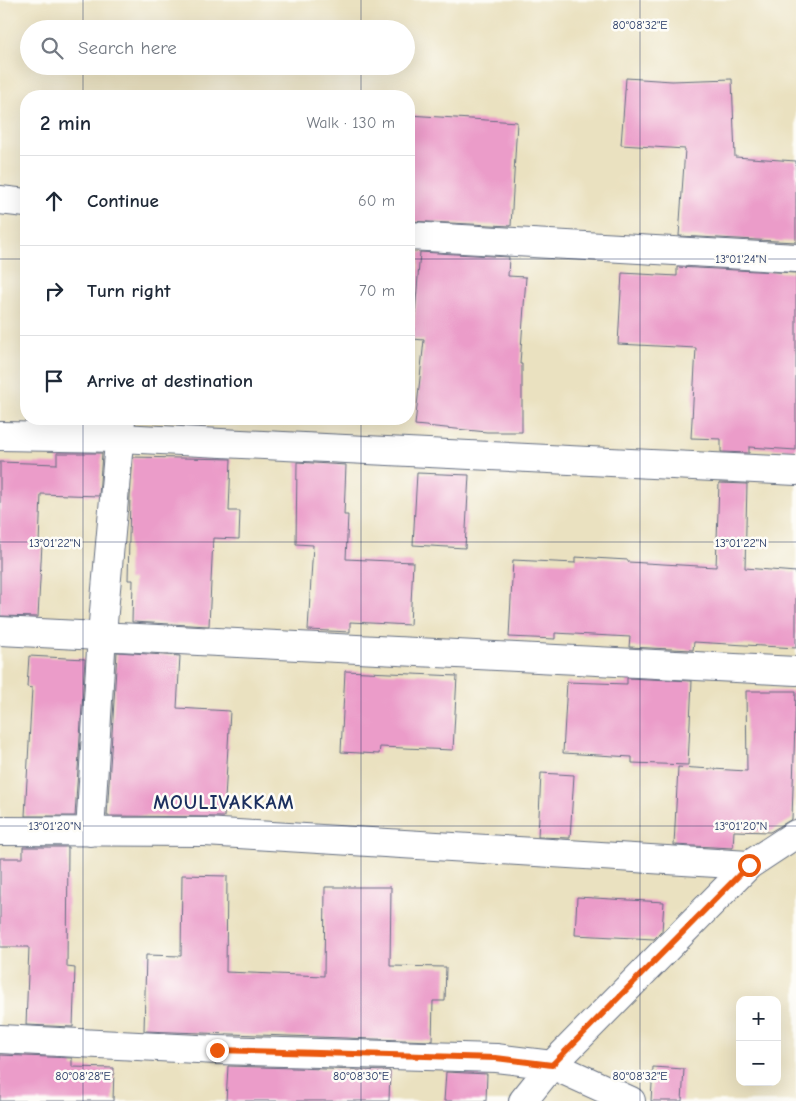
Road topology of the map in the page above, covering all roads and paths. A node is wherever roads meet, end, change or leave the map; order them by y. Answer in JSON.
{"nodes":[{"id":1,"x":0,"y":200,"type":"edge"},
{"id":2,"x":20,"y":202,"type":"edge"},
{"id":3,"x":415,"y":236,"type":"edge"},
{"id":4,"x":796,"y":258,"type":"edge"},
{"id":5,"x":121,"y":428,"type":"edge"},
{"id":6,"x":0,"y":436,"type":"edge"},
{"id":7,"x":796,"y":471,"type":"edge"},
{"id":8,"x":0,"y":630,"type":"edge"},
{"id":9,"x":102,"y":634,"type":"junction"},
{"id":10,"x":796,"y":671,"type":"edge"},
{"id":11,"x":0,"y":831,"type":"edge"},
{"id":12,"x":90,"y":832,"type":"junction"},
{"id":13,"x":796,"y":834,"type":"edge"},
{"id":14,"x":749,"y":865,"type":"junction"},
{"id":15,"x":0,"y":1040,"type":"edge"},
{"id":16,"x":552,"y":1065,"type":"junction"},
{"id":17,"x":523,"y":1101,"type":"edge"},
{"id":18,"x":631,"y":1101,"type":"edge"}],
"edges":[{"from":1,"to":2,"type":"street"},
{"from":3,"to":4,"type":"street"},
{"from":5,"to":6,"type":"street"},
{"from":5,"to":7,"type":"street"},
{"from":5,"to":9,"type":"street"},
{"from":8,"to":9,"type":"street"},
{"from":9,"to":10,"type":"street"},
{"from":9,"to":12,"type":"street"},
{"from":11,"to":12,"type":"street"},
{"from":12,"to":14,"type":"street"},
{"from":13,"to":14,"type":"street"},
{"from":14,"to":16,"type":"street"},
{"from":15,"to":16,"type":"street"},
{"from":16,"to":17,"type":"street"},
{"from":16,"to":18,"type":"street"}]}
